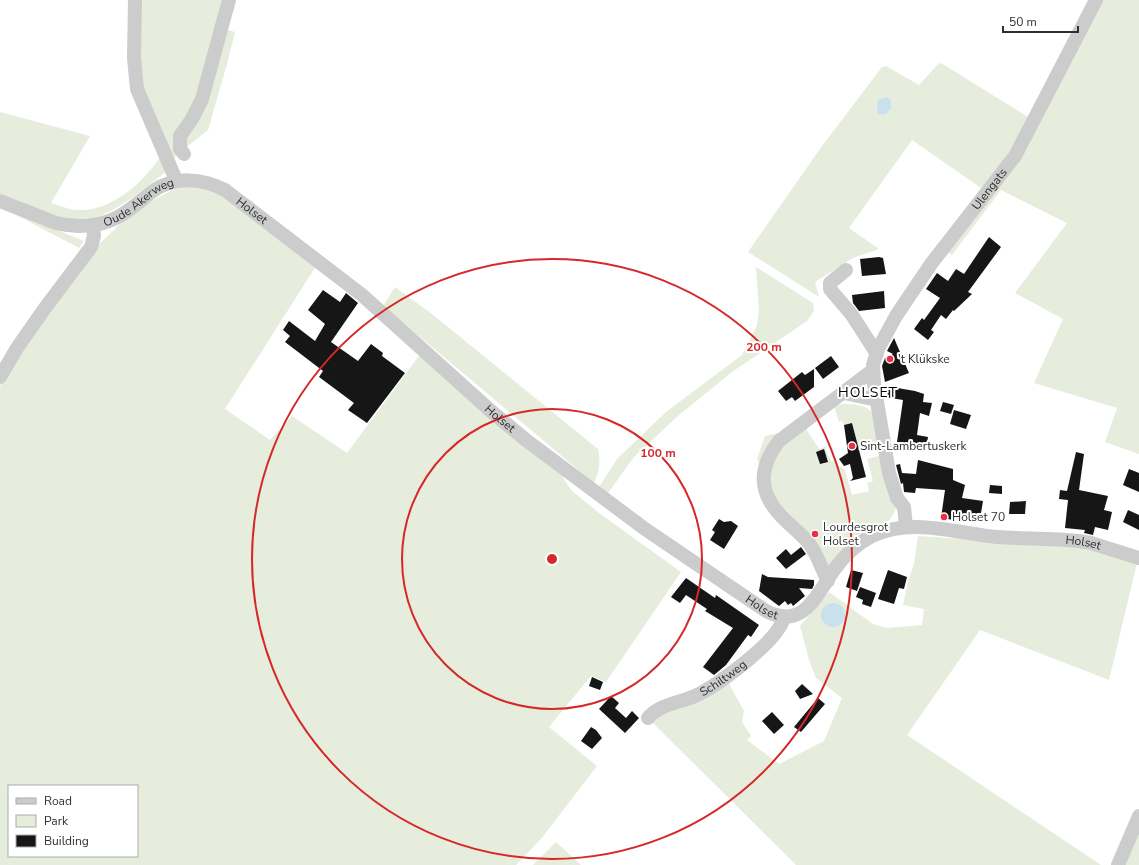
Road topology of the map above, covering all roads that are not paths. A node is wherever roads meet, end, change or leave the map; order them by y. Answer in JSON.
{"nodes":[{"id":1,"x":135,"y":0,"type":"edge"},
{"id":2,"x":229,"y":0,"type":"edge"},
{"id":3,"x":1096,"y":0,"type":"edge"},
{"id":4,"x":184,"y":154,"type":"dead end"},
{"id":5,"x":176,"y":180,"type":"junction"},
{"id":6,"x":0,"y":201,"type":"edge"},
{"id":7,"x":93,"y":225,"type":"junction"},
{"id":8,"x":846,"y":270,"type":"dead end"},
{"id":9,"x":877,"y":354,"type":"junction"},
{"id":10,"x":873,"y":370,"type":"junction"},
{"id":11,"x":0,"y":377,"type":"edge"},
{"id":12,"x":844,"y":393,"type":"junction"},
{"id":13,"x":877,"y":400,"type":"junction"},
{"id":14,"x":906,"y":526,"type":"junction"},
{"id":15,"x":1139,"y":558,"type":"edge"},
{"id":16,"x":828,"y":581,"type":"junction"},
{"id":17,"x":784,"y":617,"type":"junction"},
{"id":18,"x":648,"y":718,"type":"dead end"},
{"id":19,"x":1139,"y":816,"type":"edge"},
{"id":20,"x":1118,"y":865,"type":"edge"}],
"edges":[{"from":1,"to":5,"type":"street","name":"Oude Akerweg"},
{"from":2,"to":4,"type":"street"},
{"from":3,"to":9,"type":"street","name":"Ulengats"},
{"from":5,"to":7,"type":"street","name":"Oude Akerweg"},
{"from":5,"to":17,"type":"street","name":"Holset"},
{"from":6,"to":7,"type":"street"},
{"from":7,"to":11,"type":"street","name":"Oude Akerweg"},
{"from":8,"to":9,"type":"street"},
{"from":9,"to":10,"type":"street","name":"Ulengats"},
{"from":10,"to":12,"type":"street"},
{"from":10,"to":13,"type":"street"},
{"from":12,"to":13,"type":"street"},
{"from":12,"to":16,"type":"street"},
{"from":13,"to":14,"type":"street"},
{"from":14,"to":15,"type":"street","name":"Holset"},
{"from":14,"to":16,"type":"street","name":"Holset"},
{"from":16,"to":17,"type":"street","name":"Holset"},
{"from":17,"to":18,"type":"street","name":"Schiltweg"},
{"from":19,"to":20,"type":"street"}]}
